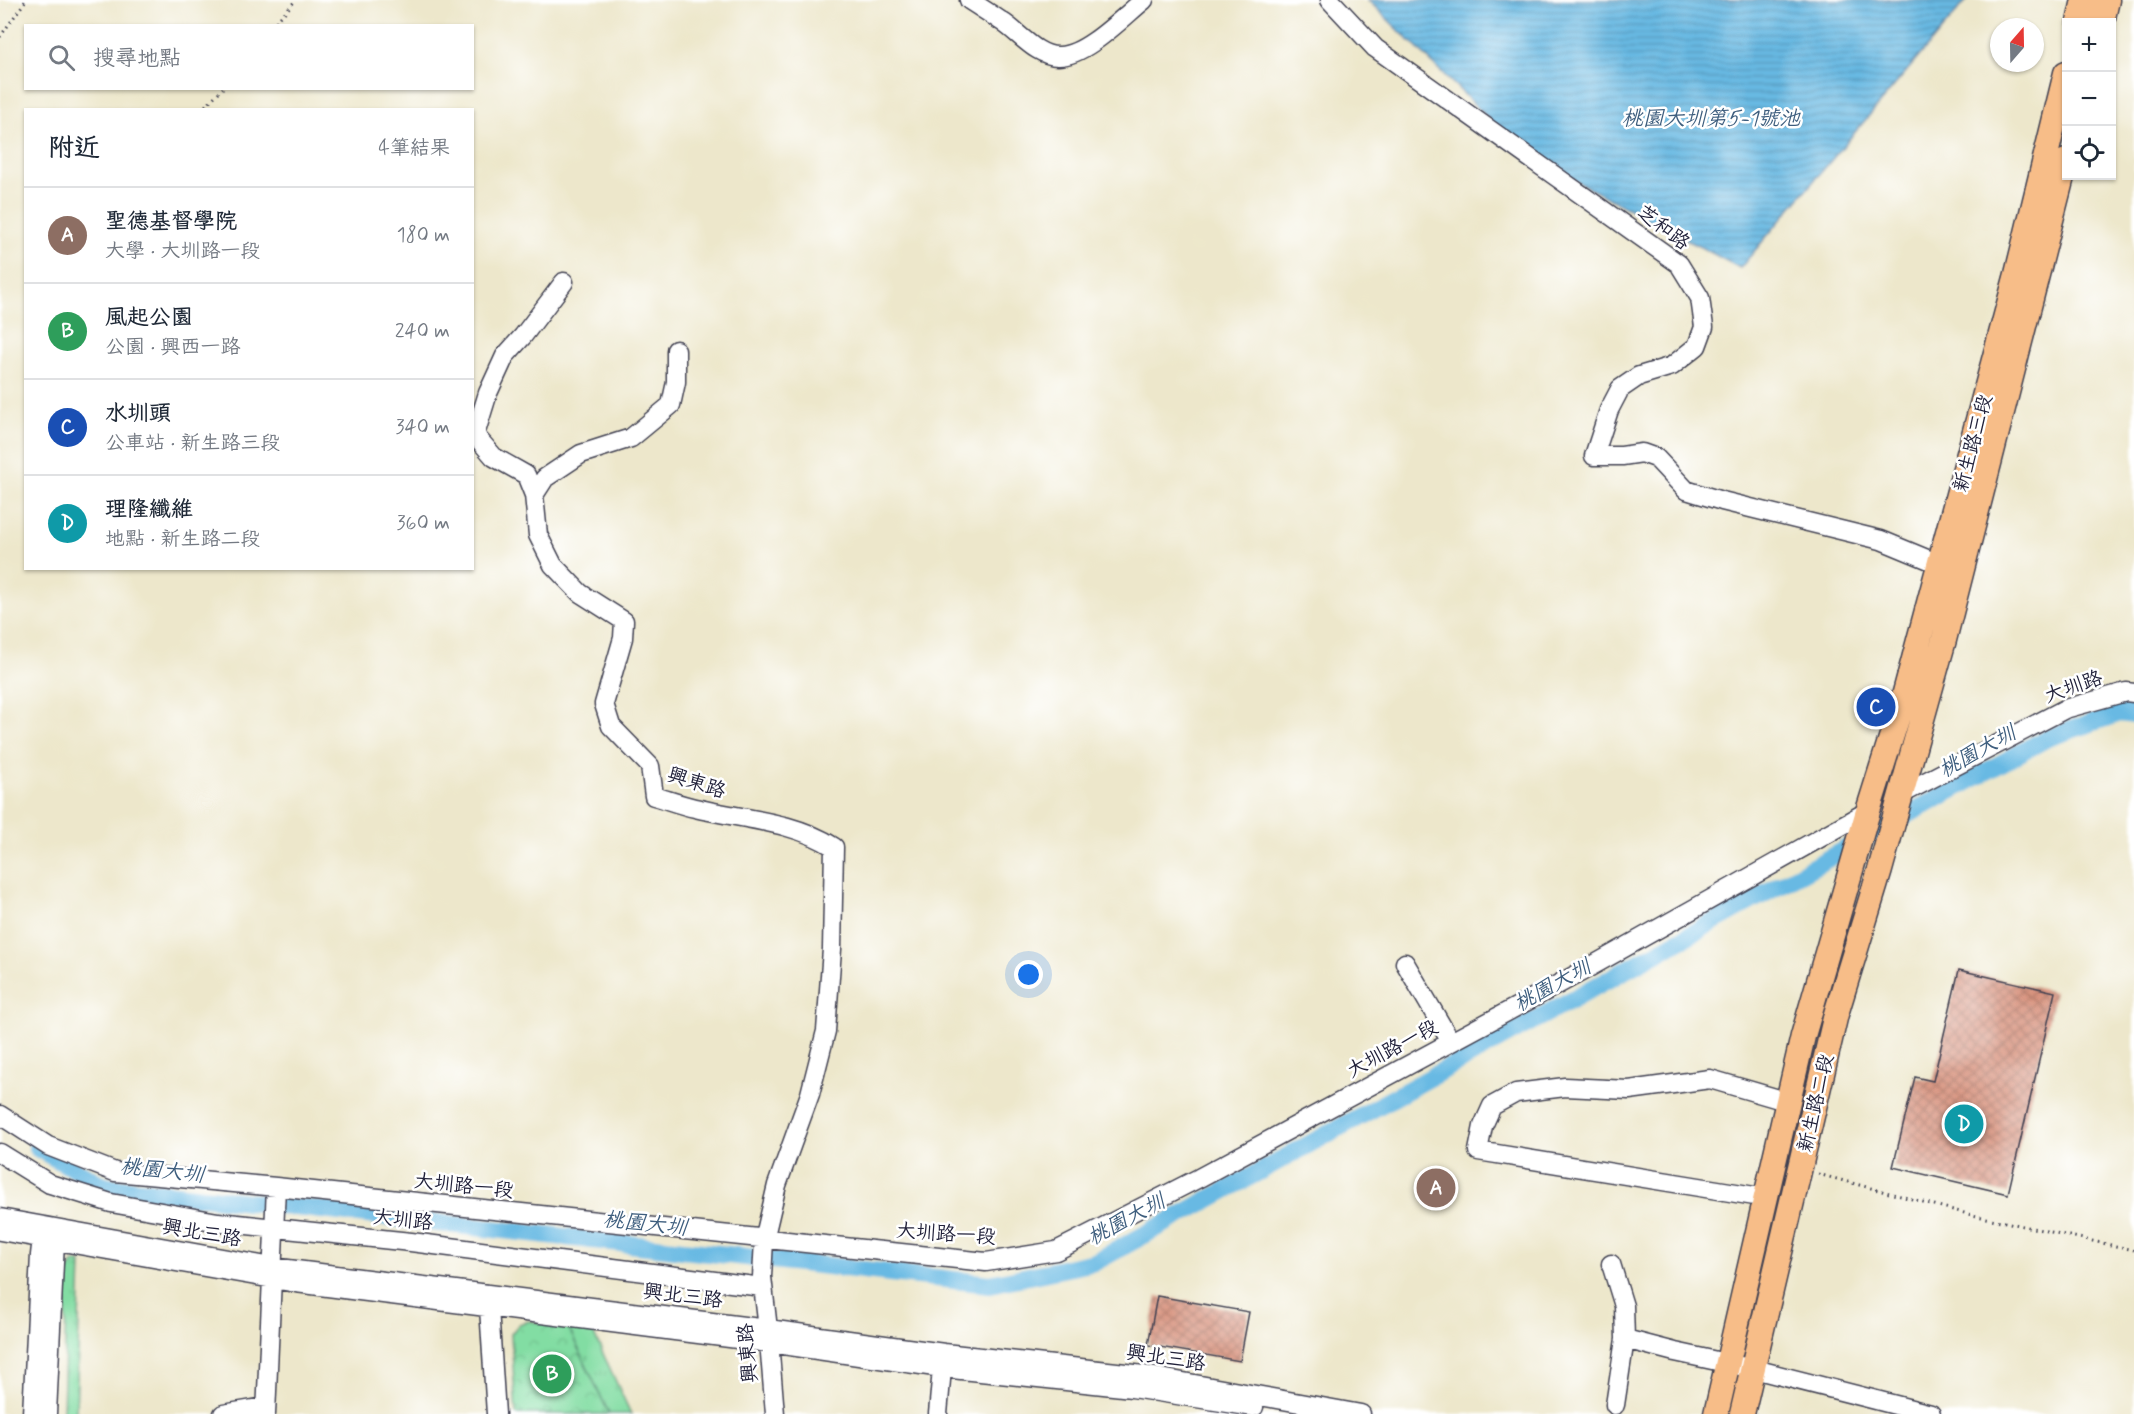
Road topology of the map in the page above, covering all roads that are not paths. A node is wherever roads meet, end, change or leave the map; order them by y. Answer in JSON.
{"nodes":[{"id":1,"x":969,"y":0,"type":"edge"},
{"id":2,"x":1144,"y":0,"type":"edge"},
{"id":3,"x":1330,"y":0,"type":"edge"},
{"id":4,"x":2084,"y":0,"type":"edge"},
{"id":5,"x":2107,"y":0,"type":"edge"},
{"id":6,"x":2080,"y":18,"type":"edge"},
{"id":7,"x":2103,"y":18,"type":"edge"},
{"id":8,"x":2062,"y":93,"type":"edge"},
{"id":9,"x":2062,"y":180,"type":"edge"},
{"id":10,"x":564,"y":282,"type":"dead end"},
{"id":11,"x":676,"y":350,"type":"dead end"},
{"id":12,"x":534,"y":495,"type":"junction"},
{"id":13,"x":1940,"y":564,"type":"junction"},
{"id":14,"x":2134,"y":693,"type":"edge"},
{"id":15,"x":1900,"y":795,"type":"junction"},
{"id":16,"x":1868,"y":811,"type":"junction"},
{"id":17,"x":1405,"y":963,"type":"dead end"},
{"id":18,"x":1451,"y":1042,"type":"junction"},
{"id":19,"x":1789,"y":1102,"type":"junction"},
{"id":20,"x":0,"y":1115,"type":"edge"},
{"id":21,"x":0,"y":1153,"type":"edge"},
{"id":22,"x":276,"y":1187,"type":"junction"},
{"id":23,"x":1767,"y":1198,"type":"junction"},
{"id":24,"x":0,"y":1218,"type":"edge"},
{"id":25,"x":274,"y":1228,"type":"junction"},
{"id":26,"x":0,"y":1231,"type":"edge"},
{"id":27,"x":49,"y":1235,"type":"junction"},
{"id":28,"x":765,"y":1239,"type":"junction"},
{"id":29,"x":1611,"y":1264,"type":"dead end"},
{"id":30,"x":272,"y":1274,"type":"junction"},
{"id":31,"x":762,"y":1282,"type":"junction"},
{"id":32,"x":495,"y":1304,"type":"junction"},
{"id":33,"x":769,"y":1336,"type":"junction"},
{"id":34,"x":1625,"y":1338,"type":"junction"},
{"id":35,"x":943,"y":1360,"type":"junction"},
{"id":36,"x":1728,"y":1364,"type":"junction"},
{"id":37,"x":1754,"y":1369,"type":"junction"},
{"id":38,"x":1615,"y":1405,"type":"dead end"},
{"id":39,"x":266,"y":1410,"type":"edge"},
{"id":40,"x":32,"y":1414,"type":"edge"},
{"id":41,"x":46,"y":1414,"type":"edge"},
{"id":42,"x":223,"y":1414,"type":"edge"},
{"id":43,"x":496,"y":1414,"type":"edge"},
{"id":44,"x":508,"y":1414,"type":"edge"},
{"id":45,"x":775,"y":1414,"type":"edge"},
{"id":46,"x":938,"y":1414,"type":"edge"},
{"id":47,"x":1296,"y":1414,"type":"edge"},
{"id":48,"x":1361,"y":1414,"type":"edge"},
{"id":49,"x":1716,"y":1414,"type":"edge"},
{"id":50,"x":1742,"y":1414,"type":"edge"},
{"id":51,"x":1931,"y":1414,"type":"edge"}],
"edges":[{"from":1,"to":2,"type":"street"},
{"from":3,"to":13,"type":"street","name":"芝和路"},
{"from":4,"to":6,"type":"main road"},
{"from":5,"to":7,"type":"main road"},
{"from":8,"to":13,"type":"main road","name":"新生路三段"},
{"from":9,"to":15,"type":"main road","name":"新生路三段"},
{"from":10,"to":12,"type":"street","name":"興東路"},
{"from":11,"to":12,"type":"street"},
{"from":12,"to":28,"type":"street","name":"興東路"},
{"from":13,"to":16,"type":"main road","name":"新生路三段"},
{"from":14,"to":15,"type":"street","name":"大圳路"},
{"from":15,"to":37,"type":"main road","name":"新生路二段"},
{"from":16,"to":18,"type":"street","name":"大圳路一段"},
{"from":16,"to":19,"type":"main road","name":"新生路二段"},
{"from":17,"to":18,"type":"street"},
{"from":18,"to":28,"type":"street","name":"大圳路一段"},
{"from":19,"to":23,"type":"main road","name":"新生路二段"},
{"from":19,"to":23,"type":"street"},
{"from":20,"to":22,"type":"street","name":"大圳路一段"},
{"from":21,"to":25,"type":"street","name":"大圳路"},
{"from":22,"to":25,"type":"street"},
{"from":22,"to":28,"type":"street","name":"大圳路一段"},
{"from":23,"to":36,"type":"main road","name":"新生路二段"},
{"from":24,"to":27,"type":"street","name":"興北三路"},
{"from":25,"to":30,"type":"street"},
{"from":25,"to":31,"type":"street","name":"大圳路"},
{"from":26,"to":27,"type":"street"},
{"from":27,"to":30,"type":"street","name":"興北三路"},
{"from":27,"to":40,"type":"street"},
{"from":27,"to":41,"type":"street"},
{"from":28,"to":31,"type":"street"},
{"from":29,"to":34,"type":"street"},
{"from":30,"to":32,"type":"street","name":"興北三路"},
{"from":30,"to":39,"type":"street"},
{"from":31,"to":33,"type":"street","name":"興東路"},
{"from":32,"to":33,"type":"street","name":"興北三路"},
{"from":32,"to":43,"type":"street"},
{"from":32,"to":44,"type":"street"},
{"from":33,"to":35,"type":"street","name":"興北三路"},
{"from":33,"to":45,"type":"street","name":"興東路"},
{"from":34,"to":36,"type":"street"},
{"from":34,"to":38,"type":"street"},
{"from":35,"to":46,"type":"street"},
{"from":35,"to":47,"type":"street"},
{"from":35,"to":48,"type":"street","name":"興北三路"},
{"from":36,"to":37,"type":"street"},
{"from":36,"to":49,"type":"main road","name":"新生路二段"},
{"from":37,"to":50,"type":"main road","name":"新生路二段"},
{"from":37,"to":51,"type":"street"},
{"from":39,"to":42,"type":"street"}]}
